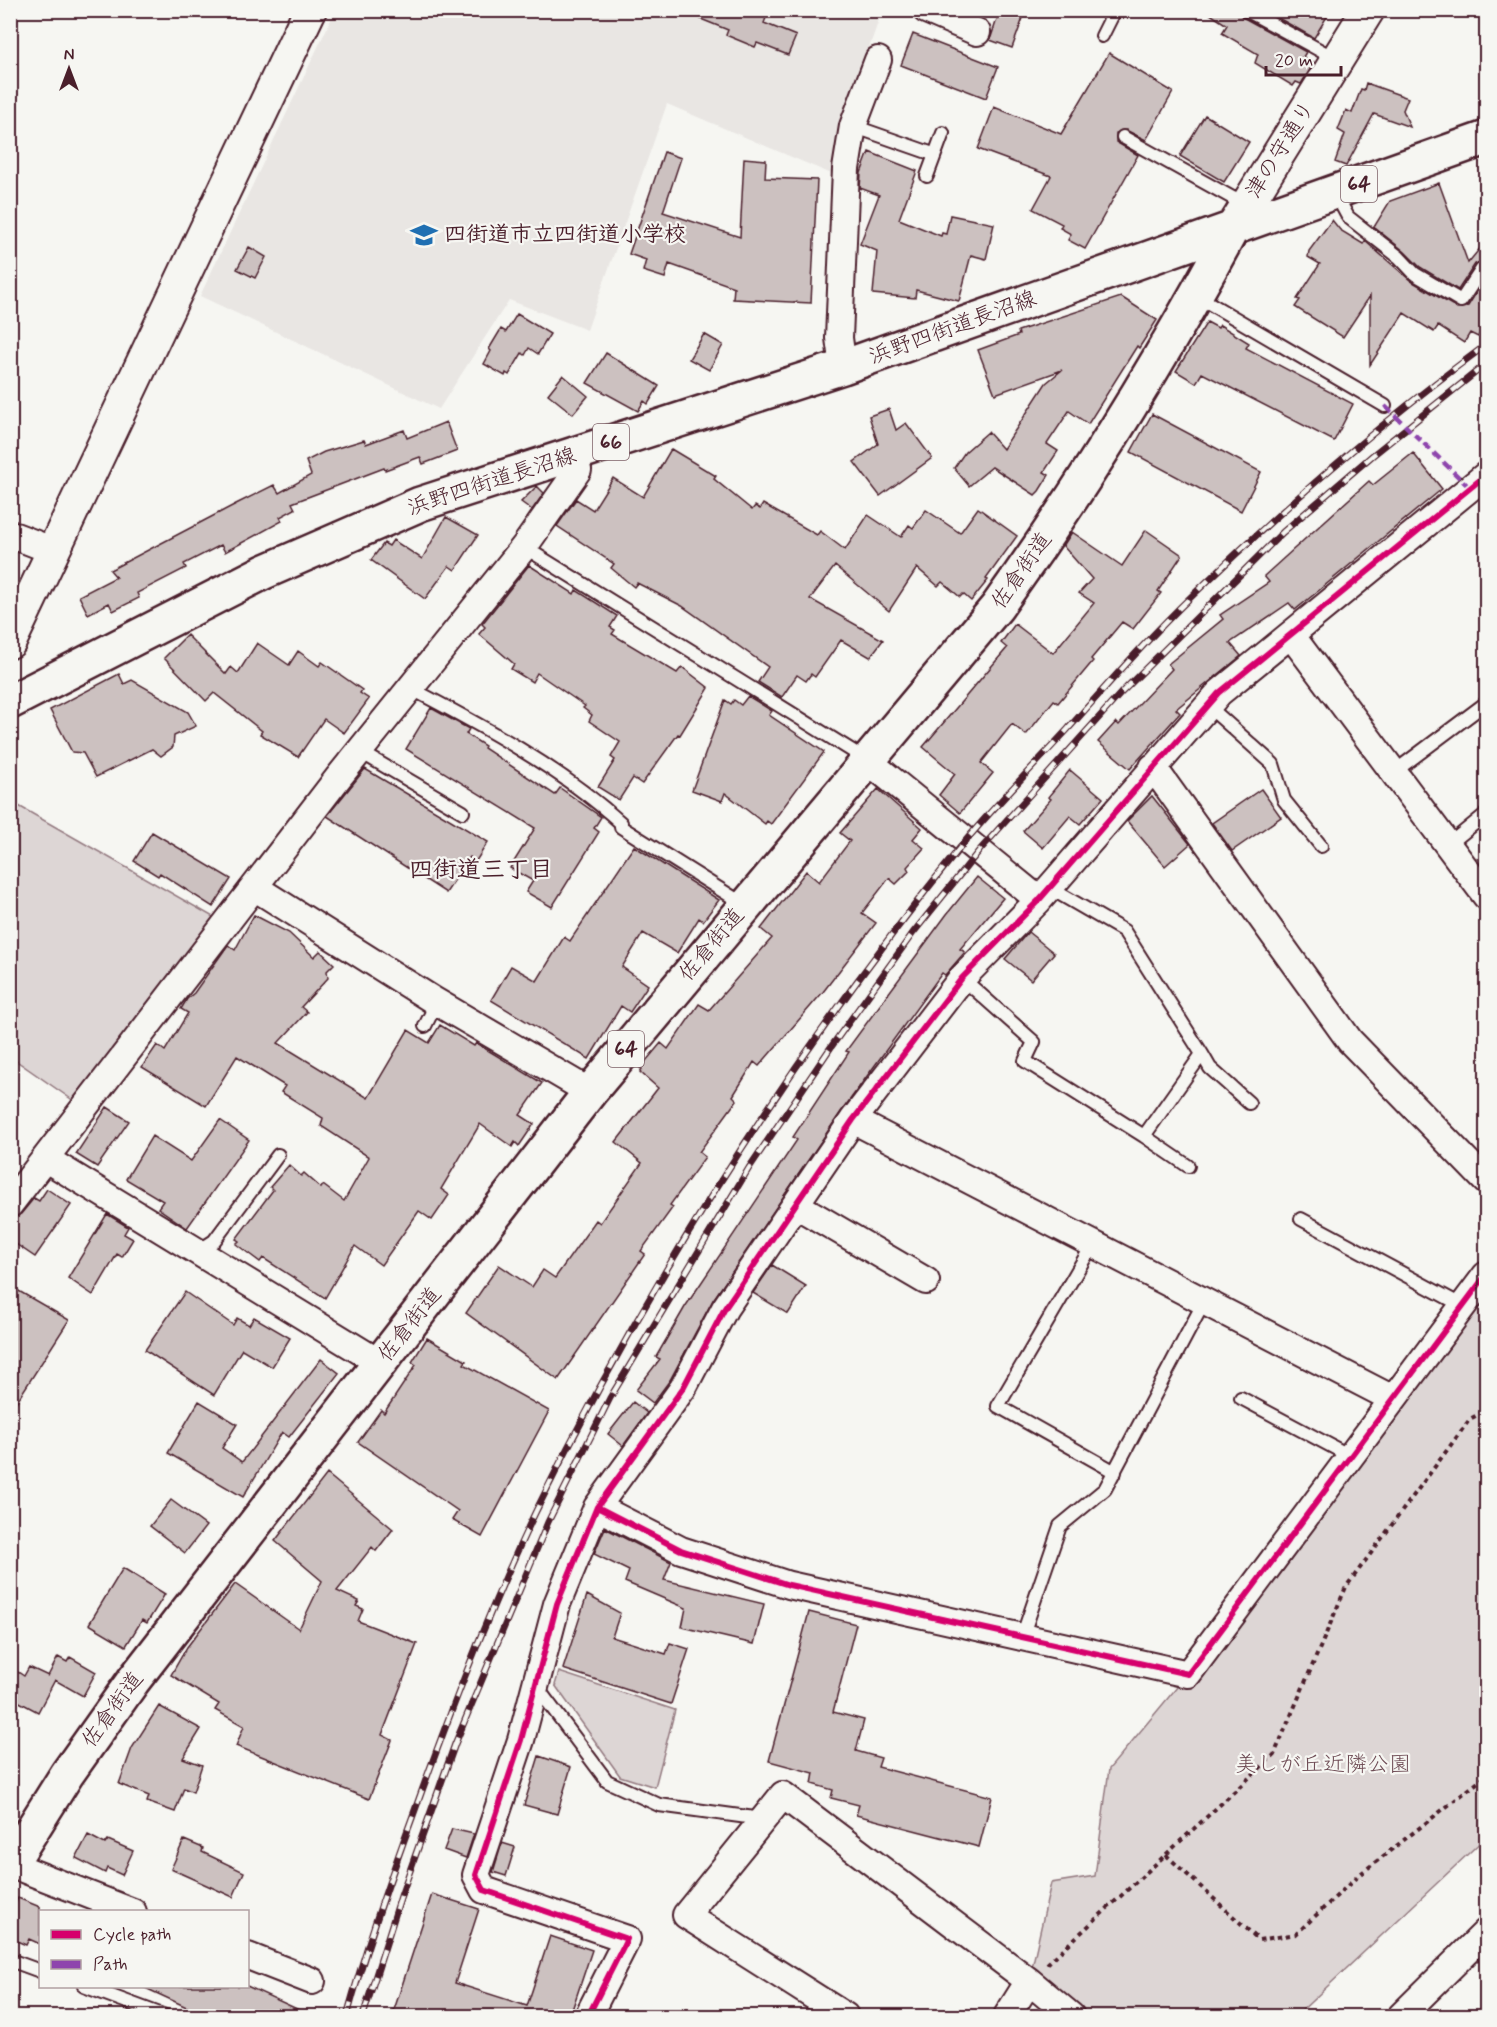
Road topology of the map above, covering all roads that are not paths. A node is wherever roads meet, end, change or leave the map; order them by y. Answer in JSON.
{"nodes":[{"id":1,"x":310,"y":10,"type":"edge"},
{"id":2,"x":926,"y":10,"type":"edge"},
{"id":3,"x":1115,"y":10,"type":"edge"},
{"id":4,"x":1246,"y":10,"type":"edge"},
{"id":5,"x":1368,"y":10,"type":"edge"},
{"id":6,"x":977,"y":32,"type":"dead end"},
{"id":7,"x":1102,"y":36,"type":"dead end"},
{"id":8,"x":878,"y":60,"type":"dead end"},
{"id":9,"x":1337,"y":60,"type":"junction"},
{"id":10,"x":853,"y":126,"type":"junction"},
{"id":11,"x":943,"y":133,"type":"dead end"},
{"id":12,"x":1124,"y":137,"type":"dead end"},
{"id":13,"x":1486,"y":138,"type":"edge"},
{"id":14,"x":933,"y":154,"type":"junction"},
{"id":15,"x":927,"y":176,"type":"dead end"},
{"id":16,"x":1335,"y":192,"type":"junction"},
{"id":17,"x":1240,"y":216,"type":"junction"},
{"id":18,"x":1482,"y":269,"type":"dead end"},
{"id":19,"x":1196,"y":295,"type":"junction"},
{"id":20,"x":843,"y":368,"type":"junction"},
{"id":21,"x":1385,"y":406,"type":"dead end"},
{"id":22,"x":573,"y":455,"type":"junction"},
{"id":23,"x":1486,"y":475,"type":"edge"},
{"id":24,"x":10,"y":534,"type":"edge"},
{"id":25,"x":524,"y":547,"type":"junction"},
{"id":26,"x":54,"y":551,"type":"junction"},
{"id":27,"x":1291,"y":635,"type":"junction"},
{"id":28,"x":10,"y":642,"type":"edge"},
{"id":29,"x":411,"y":688,"type":"junction"},
{"id":30,"x":10,"y":702,"type":"edge"},
{"id":31,"x":1486,"y":703,"type":"edge"},
{"id":32,"x":1208,"y":706,"type":"junction"},
{"id":33,"x":359,"y":751,"type":"junction"},
{"id":34,"x":867,"y":760,"type":"junction"},
{"id":35,"x":1153,"y":767,"type":"junction"},
{"id":36,"x":1394,"y":772,"type":"junction"},
{"id":37,"x":463,"y":812,"type":"dead end"},
{"id":38,"x":1486,"y":813,"type":"edge"},
{"id":39,"x":1448,"y":845,"type":"junction"},
{"id":40,"x":1321,"y":846,"type":"dead end"},
{"id":41,"x":254,"y":887,"type":"junction"},
{"id":42,"x":1043,"y":893,"type":"junction"},
{"id":43,"x":1486,"y":896,"type":"edge"},
{"id":44,"x":745,"y":905,"type":"junction"},
{"id":45,"x":962,"y":978,"type":"junction"},
{"id":46,"x":433,"y":1000,"type":"junction"},
{"id":47,"x":425,"y":1026,"type":"dead end"},
{"id":48,"x":1202,"y":1054,"type":"junction"},
{"id":49,"x":590,"y":1092,"type":"junction"},
{"id":50,"x":1249,"y":1103,"type":"dead end"},
{"id":51,"x":853,"y":1120,"type":"junction"},
{"id":52,"x":1144,"y":1136,"type":"junction"},
{"id":53,"x":278,"y":1155,"type":"dead end"},
{"id":54,"x":46,"y":1159,"type":"junction"},
{"id":55,"x":1188,"y":1166,"type":"dead end"},
{"id":56,"x":1486,"y":1181,"type":"edge"},
{"id":57,"x":10,"y":1204,"type":"edge"},
{"id":58,"x":796,"y":1204,"type":"junction"},
{"id":59,"x":1301,"y":1219,"type":"dead end"},
{"id":60,"x":1093,"y":1244,"type":"junction"},
{"id":61,"x":197,"y":1252,"type":"junction"},
{"id":62,"x":1486,"y":1275,"type":"edge"},
{"id":63,"x":926,"y":1281,"type":"dead end"},
{"id":64,"x":1204,"y":1302,"type":"junction"},
{"id":65,"x":1464,"y":1306,"type":"junction"},
{"id":66,"x":380,"y":1363,"type":"junction"},
{"id":67,"x":1241,"y":1398,"type":"dead end"},
{"id":68,"x":1393,"y":1399,"type":"junction"},
{"id":69,"x":1350,"y":1456,"type":"junction"},
{"id":70,"x":1114,"y":1472,"type":"junction"},
{"id":71,"x":597,"y":1506,"type":"junction"},
{"id":72,"x":1022,"y":1637,"type":"junction"},
{"id":73,"x":536,"y":1685,"type":"junction"},
{"id":74,"x":763,"y":1820,"type":"junction"},
{"id":75,"x":11,"y":1865,"type":"edge"},
{"id":76,"x":130,"y":1910,"type":"edge"},
{"id":77,"x":1486,"y":1932,"type":"edge"},
{"id":78,"x":249,"y":1956,"type":"edge"},
{"id":79,"x":10,"y":1960,"type":"edge"},
{"id":80,"x":39,"y":1971,"type":"edge"},
{"id":81,"x":312,"y":1981,"type":"dead end"},
{"id":82,"x":1029,"y":1981,"type":"junction"},
{"id":83,"x":89,"y":1988,"type":"edge"},
{"id":84,"x":165,"y":2016,"type":"edge"},
{"id":85,"x":588,"y":2016,"type":"edge"},
{"id":86,"x":845,"y":2016,"type":"edge"},
{"id":87,"x":1007,"y":2016,"type":"edge"},
{"id":88,"x":1071,"y":2016,"type":"edge"},
{"id":89,"x":1401,"y":2016,"type":"edge"}],
"edges":[{"from":1,"to":26,"type":"street"},
{"from":2,"to":6,"type":"street"},
{"from":3,"to":7,"type":"lane"},
{"from":4,"to":9,"type":"lane"},
{"from":5,"to":9,"type":"street","name":"津の守通り"},
{"from":8,"to":10,"type":"street"},
{"from":9,"to":17,"type":"street","name":"津の守通り"},
{"from":10,"to":14,"type":"lane"},
{"from":10,"to":20,"type":"street"},
{"from":11,"to":14,"type":"lane"},
{"from":12,"to":17,"type":"lane"},
{"from":13,"to":16,"type":"main road","number":"64"},
{"from":14,"to":15,"type":"lane"},
{"from":16,"to":17,"type":"main road","number":"64"},
{"from":16,"to":18,"type":"lane"},
{"from":17,"to":19,"type":"main road","name":"佐倉街道","number":"64"},
{"from":17,"to":20,"type":"main road","name":"浜野四街道長沼線","number":"66"},
{"from":19,"to":21,"type":"lane"},
{"from":19,"to":34,"type":"main road","name":"佐倉街道","number":"64"},
{"from":20,"to":22,"type":"main road","name":"浜野四街道長沼線","number":"66"},
{"from":22,"to":25,"type":"street"},
{"from":22,"to":30,"type":"main road","name":"浜野四街道長沼線","number":"66"},
{"from":23,"to":27,"type":"street"},
{"from":24,"to":26,"type":"street"},
{"from":25,"to":29,"type":"street"},
{"from":25,"to":34,"type":"lane"},
{"from":26,"to":28,"type":"street"},
{"from":27,"to":32,"type":"street"},
{"from":27,"to":36,"type":"street"},
{"from":29,"to":33,"type":"street"},
{"from":29,"to":44,"type":"lane"},
{"from":31,"to":36,"type":"lane"},
{"from":32,"to":35,"type":"street"},
{"from":32,"to":40,"type":"lane"},
{"from":33,"to":37,"type":"lane"},
{"from":33,"to":41,"type":"street"},
{"from":34,"to":42,"type":"street"},
{"from":34,"to":44,"type":"main road","name":"佐倉街道","number":"64"},
{"from":35,"to":42,"type":"street"},
{"from":35,"to":56,"type":"street"},
{"from":36,"to":39,"type":"street"},
{"from":38,"to":39,"type":"lane"},
{"from":39,"to":43,"type":"street"},
{"from":41,"to":46,"type":"street"},
{"from":41,"to":54,"type":"street"},
{"from":42,"to":45,"type":"street"},
{"from":42,"to":48,"type":"lane"},
{"from":44,"to":49,"type":"main road","name":"佐倉街道","number":"64"},
{"from":45,"to":51,"type":"street"},
{"from":45,"to":52,"type":"lane"},
{"from":46,"to":47,"type":"lane"},
{"from":46,"to":49,"type":"street"},
{"from":48,"to":50,"type":"lane"},
{"from":48,"to":52,"type":"lane"},
{"from":49,"to":66,"type":"main road","name":"佐倉街道","number":"64"},
{"from":51,"to":58,"type":"street"},
{"from":51,"to":60,"type":"street"},
{"from":52,"to":55,"type":"lane"},
{"from":53,"to":61,"type":"lane"},
{"from":54,"to":57,"type":"street"},
{"from":54,"to":61,"type":"street"},
{"from":58,"to":63,"type":"street"},
{"from":58,"to":71,"type":"street"},
{"from":59,"to":65,"type":"lane"},
{"from":60,"to":64,"type":"street"},
{"from":60,"to":70,"type":"lane"},
{"from":61,"to":66,"type":"street"},
{"from":62,"to":65,"type":"street"},
{"from":64,"to":68,"type":"street"},
{"from":64,"to":70,"type":"lane"},
{"from":65,"to":68,"type":"street"},
{"from":66,"to":75,"type":"main road","name":"佐倉街道","number":"64"},
{"from":67,"to":69,"type":"lane"},
{"from":68,"to":69,"type":"street"},
{"from":69,"to":72,"type":"street"},
{"from":70,"to":72,"type":"lane"},
{"from":71,"to":72,"type":"street"},
{"from":71,"to":73,"type":"street"},
{"from":73,"to":74,"type":"lane"},
{"from":73,"to":85,"type":"street"},
{"from":74,"to":82,"type":"street"},
{"from":74,"to":86,"type":"street"},
{"from":75,"to":76,"type":"street"},
{"from":77,"to":89,"type":"street"},
{"from":78,"to":81,"type":"street"},
{"from":79,"to":80,"type":"lane"},
{"from":82,"to":87,"type":"street"},
{"from":82,"to":88,"type":"street"},
{"from":83,"to":84,"type":"lane"}]}
